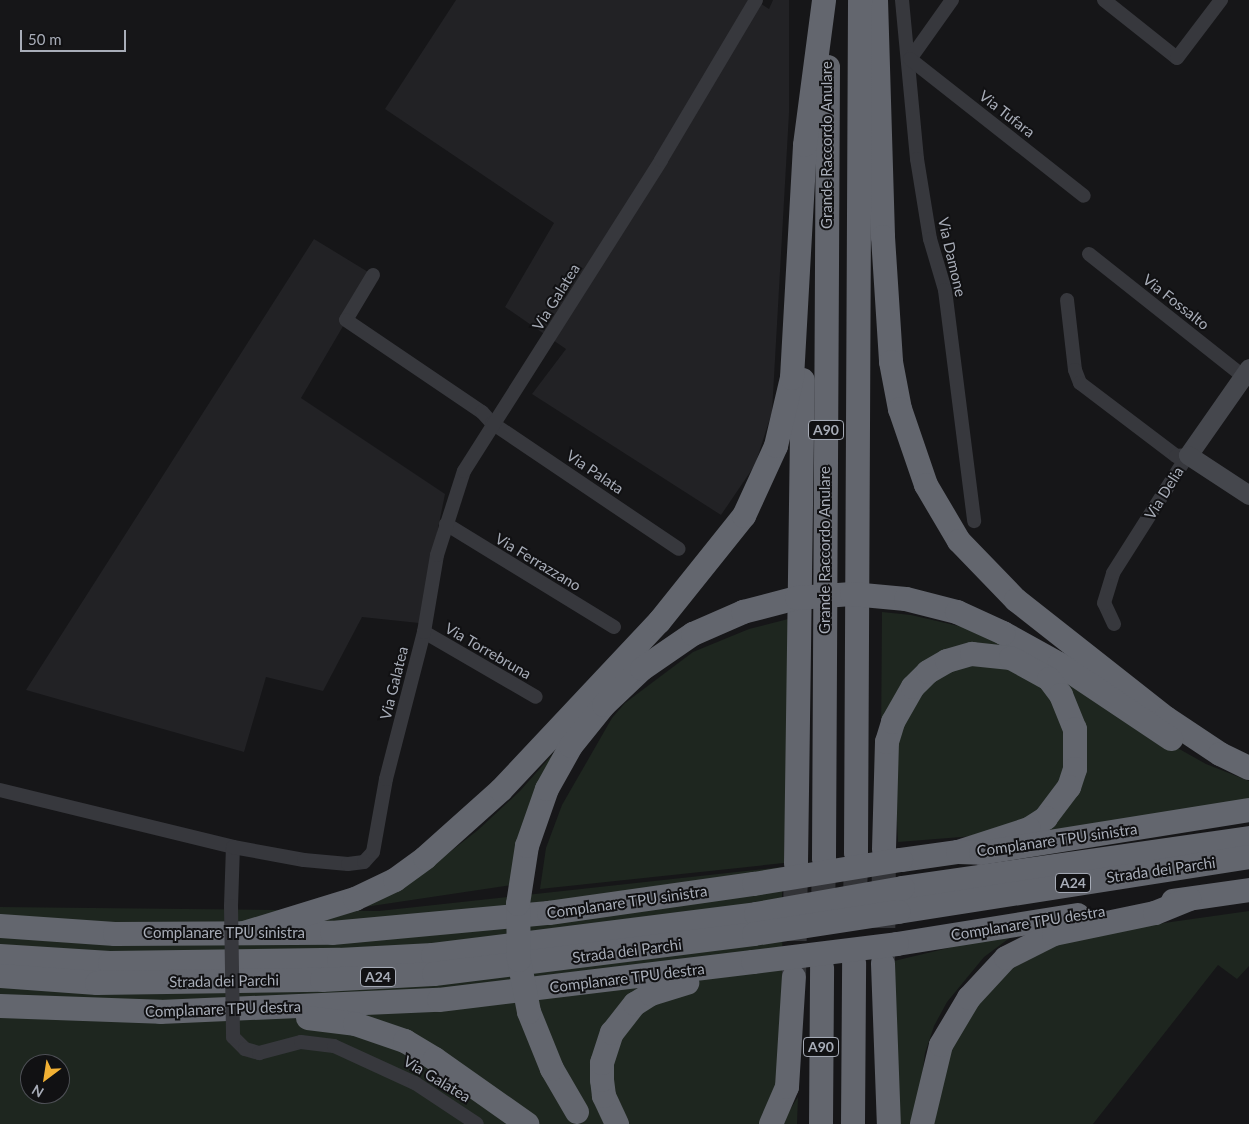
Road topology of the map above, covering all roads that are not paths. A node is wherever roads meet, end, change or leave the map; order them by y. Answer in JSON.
{"nodes":[{"id":1,"x":756,"y":0,"type":"edge"},
{"id":2,"x":826,"y":0,"type":"edge"},
{"id":3,"x":860,"y":0,"type":"edge"},
{"id":4,"x":876,"y":0,"type":"edge"},
{"id":5,"x":902,"y":0,"type":"edge"},
{"id":6,"x":952,"y":0,"type":"edge"},
{"id":7,"x":1104,"y":0,"type":"edge"},
{"id":8,"x":1221,"y":0,"type":"edge"},
{"id":9,"x":910,"y":59,"type":"junction"},
{"id":10,"x":1084,"y":196,"type":"dead end"},
{"id":11,"x":1089,"y":254,"type":"dead end"},
{"id":12,"x":373,"y":274,"type":"dead end"},
{"id":13,"x":1067,"y":300,"type":"dead end"},
{"id":14,"x":798,"y":302,"type":"junction"},
{"id":15,"x":1246,"y":372,"type":"edge"},
{"id":16,"x":492,"y":423,"type":"junction"},
{"id":17,"x":1188,"y":455,"type":"junction"},
{"id":18,"x":1249,"y":495,"type":"edge"},
{"id":19,"x":974,"y":521,"type":"dead end"},
{"id":20,"x":446,"y":524,"type":"junction"},
{"id":21,"x":679,"y":549,"type":"dead end"},
{"id":22,"x":1114,"y":624,"type":"dead end"},
{"id":23,"x":614,"y":627,"type":"dead end"},
{"id":24,"x":424,"y":632,"type":"junction"},
{"id":25,"x":536,"y":697,"type":"dead end"},
{"id":26,"x":1249,"y":768,"type":"edge"},
{"id":27,"x":1249,"y":776,"type":"edge"},
{"id":28,"x":0,"y":790,"type":"edge"},
{"id":29,"x":1249,"y":810,"type":"edge"},
{"id":30,"x":1249,"y":838,"type":"edge"},
{"id":31,"x":234,"y":847,"type":"junction"},
{"id":32,"x":958,"y":852,"type":"junction"},
{"id":33,"x":856,"y":854,"type":"tunnel mouth"},
{"id":34,"x":893,"y":855,"type":"junction"},
{"id":35,"x":1249,"y":857,"type":"edge"},
{"id":36,"x":824,"y":859,"type":"tunnel mouth"},
{"id":37,"x":796,"y":863,"type":"tunnel mouth"},
{"id":38,"x":1249,"y":890,"type":"edge"},
{"id":39,"x":1188,"y":899,"type":"junction"},
{"id":40,"x":755,"y":924,"type":"junction"},
{"id":41,"x":0,"y":926,"type":"edge"},
{"id":42,"x":244,"y":934,"type":"junction"},
{"id":43,"x":0,"y":956,"type":"edge"},
{"id":44,"x":744,"y":963,"type":"junction"},
{"id":45,"x":854,"y":964,"type":"tunnel mouth"},
{"id":46,"x":883,"y":964,"type":"tunnel mouth"},
{"id":47,"x":822,"y":969,"type":"tunnel mouth"},
{"id":48,"x":0,"y":976,"type":"edge"},
{"id":49,"x":794,"y":977,"type":"tunnel mouth"},
{"id":50,"x":0,"y":1006,"type":"edge"},
{"id":51,"x":160,"y":1012,"type":"junction"},
{"id":52,"x":853,"y":1095,"type":"junction"},
{"id":53,"x":581,"y":1118,"type":"edge"},
{"id":54,"x":477,"y":1124,"type":"edge"},
{"id":55,"x":527,"y":1124,"type":"edge"},
{"id":56,"x":617,"y":1124,"type":"edge"},
{"id":57,"x":771,"y":1124,"type":"edge"},
{"id":58,"x":821,"y":1124,"type":"edge"},
{"id":59,"x":853,"y":1124,"type":"edge"},
{"id":60,"x":866,"y":1124,"type":"edge"},
{"id":61,"x":889,"y":1124,"type":"edge"},
{"id":62,"x":922,"y":1124,"type":"edge"}],
"edges":[{"from":1,"to":16,"type":"street","name":"Via Galatea"},
{"from":2,"to":14,"type":"highway"},
{"from":2,"to":36,"type":"highway","name":"Grande Raccordo Anulare","number":"A90"},
{"from":3,"to":33,"type":"highway","number":"A90"},
{"from":4,"to":26,"type":"highway"},
{"from":5,"to":9,"type":"street","name":"Via Damone"},
{"from":6,"to":9,"type":"street"},
{"from":7,"to":8,"type":"street"},
{"from":9,"to":10,"type":"street","name":"Via Tufara"},
{"from":9,"to":19,"type":"street","name":"Via Damone"},
{"from":11,"to":15,"type":"street","name":"Via Fossalto"},
{"from":12,"to":16,"type":"street","name":"Via Palata"},
{"from":13,"to":17,"type":"street"},
{"from":14,"to":37,"type":"highway"},
{"from":14,"to":42,"type":"highway"},
{"from":15,"to":17,"type":"street","name":"Via Delia"},
{"from":16,"to":20,"type":"street","name":"Via Galatea"},
{"from":16,"to":21,"type":"street","name":"Via Palata"},
{"from":17,"to":18,"type":"street"},
{"from":17,"to":22,"type":"street","name":"Via Delia"},
{"from":20,"to":23,"type":"street","name":"Via Ferrazzano"},
{"from":20,"to":24,"type":"street","name":"Via Galatea"},
{"from":24,"to":25,"type":"street","name":"Via Torrebruna"},
{"from":24,"to":31,"type":"street","name":"Via Galatea"},
{"from":27,"to":53,"type":"highway","bridge":true},
{"from":28,"to":31,"type":"street"},
{"from":29,"to":32,"type":"highway","name":"Complanare TPU sinistra"},
{"from":30,"to":40,"type":"highway","name":"Strada dei Parchi","number":"A24","bridge":true},
{"from":31,"to":54,"type":"street","name":"Via Galatea","bridge":true},
{"from":32,"to":34,"type":"highway","name":"Complanare TPU sinistra"},
{"from":32,"to":34,"type":"highway"},
{"from":34,"to":42,"type":"highway","name":"Complanare TPU sinistra","bridge":true},
{"from":35,"to":40,"type":"highway","name":"Strada dei Parchi","number":"A24","bridge":true},
{"from":38,"to":39,"type":"highway","name":"Complanare TPU destra"},
{"from":39,"to":44,"type":"highway","name":"Complanare TPU destra","bridge":true},
{"from":39,"to":62,"type":"highway"},
{"from":40,"to":43,"type":"highway","name":"Strada dei Parchi","number":"A24"},
{"from":40,"to":48,"type":"highway","name":"Strada dei Parchi","number":"A24"},
{"from":41,"to":42,"type":"highway","name":"Complanare TPU sinistra"},
{"from":44,"to":51,"type":"highway","name":"Complanare TPU destra"},
{"from":44,"to":56,"type":"highway"},
{"from":45,"to":52,"type":"highway","number":"A90"},
{"from":46,"to":61,"type":"highway"},
{"from":47,"to":58,"type":"highway","number":"A90"},
{"from":49,"to":57,"type":"highway"},
{"from":50,"to":51,"type":"highway","name":"Complanare TPU destra"},
{"from":51,"to":55,"type":"highway"},
{"from":52,"to":59,"type":"highway","number":"A90"},
{"from":52,"to":60,"type":"highway"}]}
